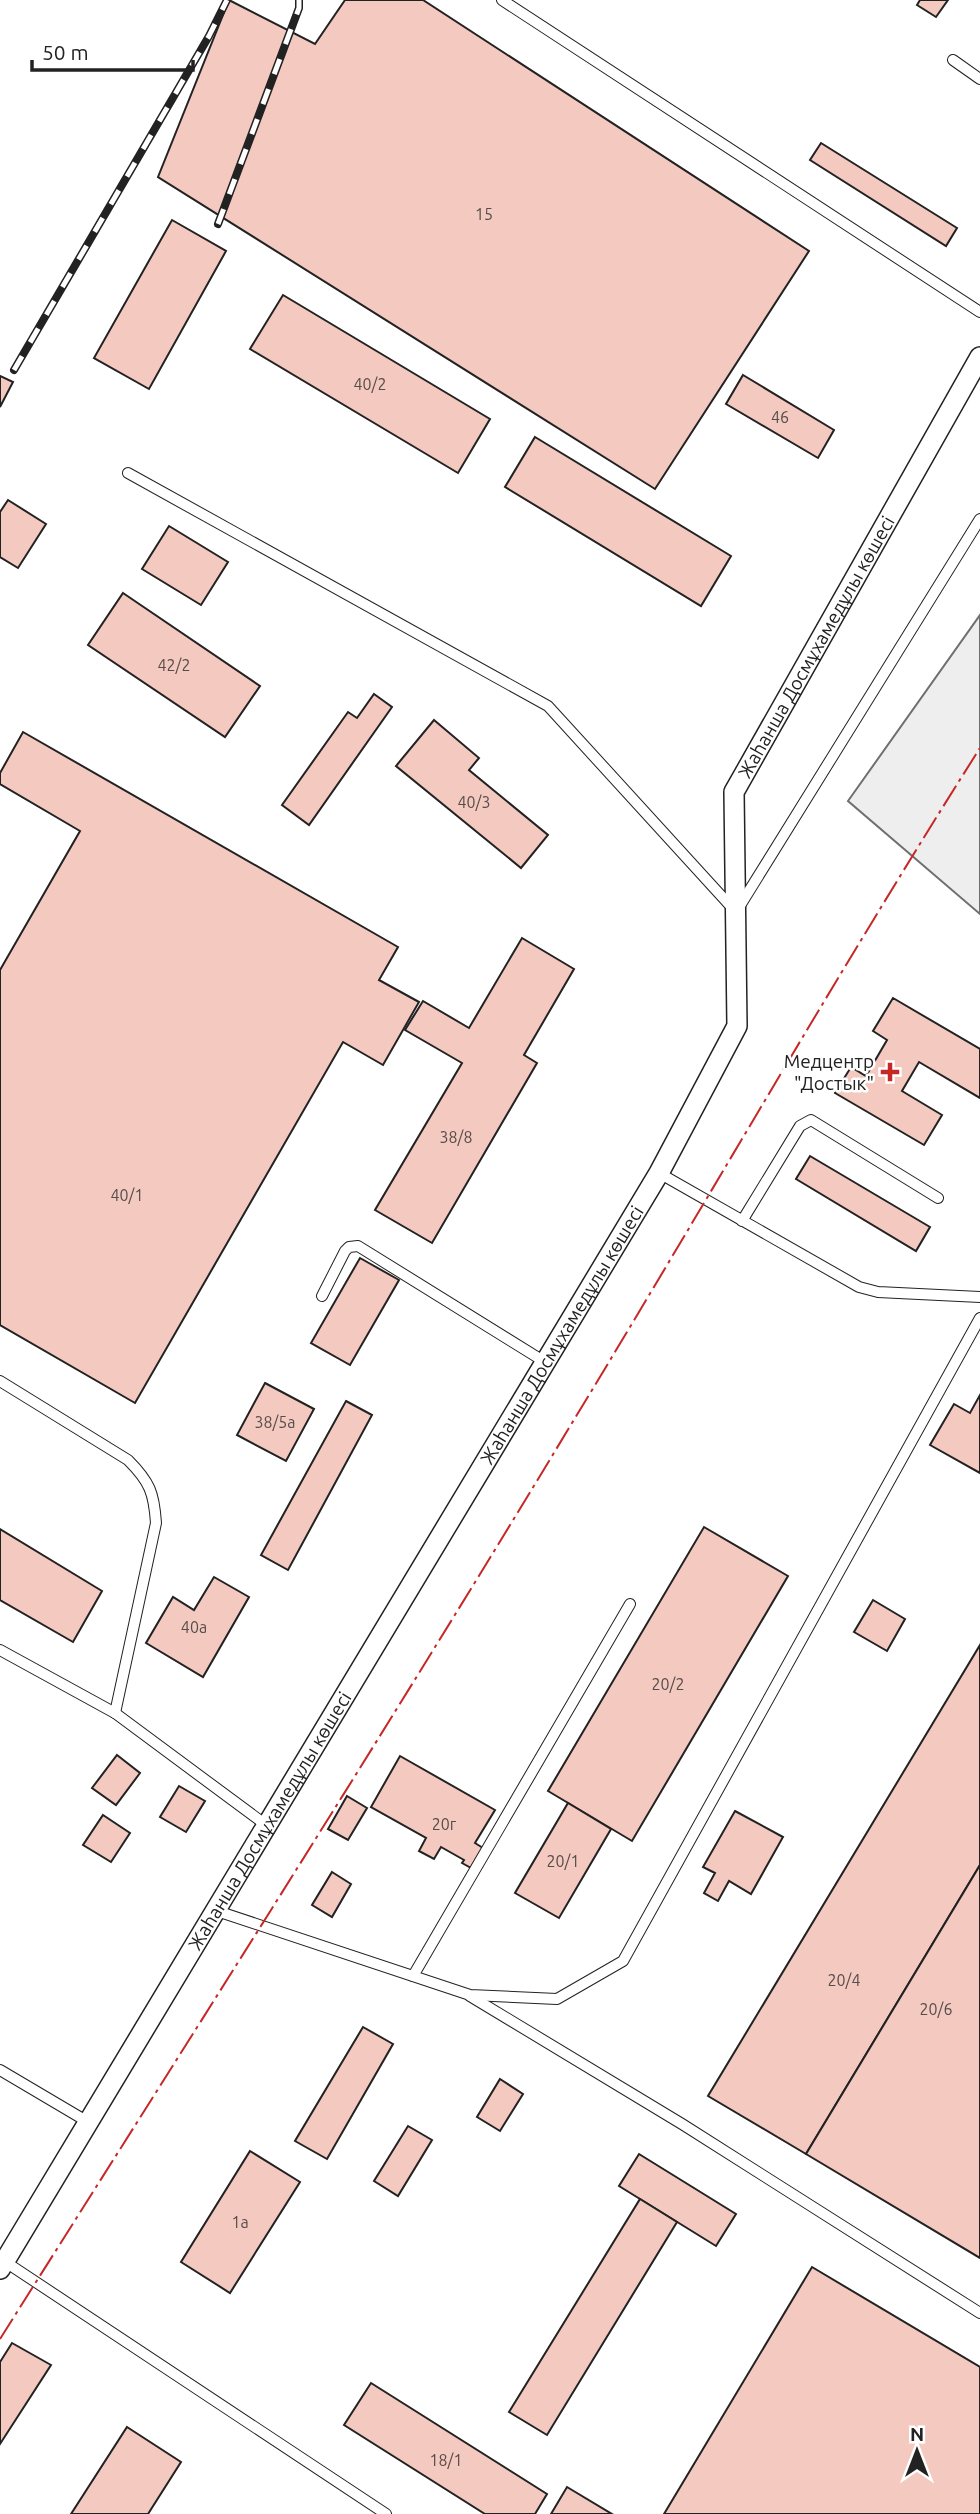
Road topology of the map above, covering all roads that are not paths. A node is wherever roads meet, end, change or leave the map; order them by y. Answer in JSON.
{"nodes":[{"id":1,"x":502,"y":0,"type":"edge"},
{"id":2,"x":954,"y":60,"type":"dead end"},
{"id":3,"x":980,"y":79,"type":"edge"},
{"id":4,"x":980,"y":312,"type":"edge"},
{"id":5,"x":980,"y":357,"type":"edge"},
{"id":6,"x":128,"y":473,"type":"dead end"},
{"id":7,"x":980,"y":519,"type":"edge"},
{"id":8,"x":736,"y":912,"type":"junction"},
{"id":9,"x":659,"y":1172,"type":"junction"},
{"id":10,"x":938,"y":1198,"type":"dead end"},
{"id":11,"x":743,"y":1221,"type":"junction"},
{"id":12,"x":322,"y":1296,"type":"dead end"},
{"id":13,"x":980,"y":1297,"type":"edge"},
{"id":14,"x":980,"y":1318,"type":"edge"},
{"id":15,"x":545,"y":1362,"type":"junction"},
{"id":16,"x":0,"y":1381,"type":"edge"},
{"id":17,"x":630,"y":1604,"type":"dead end"},
{"id":18,"x":0,"y":1650,"type":"edge"},
{"id":19,"x":115,"y":1713,"type":"junction"},
{"id":20,"x":266,"y":1825,"type":"junction"},
{"id":21,"x":214,"y":1910,"type":"junction"},
{"id":22,"x":413,"y":1976,"type":"junction"},
{"id":23,"x":470,"y":1995,"type":"junction"},
{"id":24,"x":0,"y":2070,"type":"edge"},
{"id":25,"x":88,"y":2122,"type":"junction"},
{"id":26,"x":2,"y":2264,"type":"edge"},
{"id":27,"x":980,"y":2313,"type":"edge"},
{"id":28,"x":386,"y":2514,"type":"edge"}],
"edges":[{"from":1,"to":4,"type":"lane"},
{"from":2,"to":3,"type":"lane"},
{"from":5,"to":8,"type":"street","name":"Жаһанша Досмұхамедұлы көшесі"},
{"from":6,"to":8,"type":"lane"},
{"from":7,"to":8,"type":"lane"},
{"from":8,"to":9,"type":"street","name":"Жаһанша Досмұхамедұлы көшесі"},
{"from":9,"to":11,"type":"lane"},
{"from":9,"to":15,"type":"street","name":"Жаһанша Досмұхамедұлы көшесі"},
{"from":10,"to":11,"type":"lane"},
{"from":11,"to":13,"type":"lane"},
{"from":12,"to":15,"type":"lane"},
{"from":14,"to":23,"type":"lane"},
{"from":15,"to":20,"type":"street","name":"Жаһанша Досмұхамедұлы көшесі"},
{"from":16,"to":19,"type":"lane"},
{"from":17,"to":22,"type":"lane"},
{"from":18,"to":19,"type":"lane"},
{"from":19,"to":20,"type":"lane"},
{"from":20,"to":21,"type":"street","name":"Жаһанша Досмұхамедұлы көшесі"},
{"from":21,"to":22,"type":"lane"},
{"from":21,"to":25,"type":"street","name":"Жаһанша Досмұхамедұлы көшесі"},
{"from":22,"to":23,"type":"lane"},
{"from":23,"to":27,"type":"lane"},
{"from":24,"to":25,"type":"lane"},
{"from":25,"to":26,"type":"street","name":"Жаһанша Досмұхамедұлы көшесі"},
{"from":26,"to":28,"type":"lane"}]}
